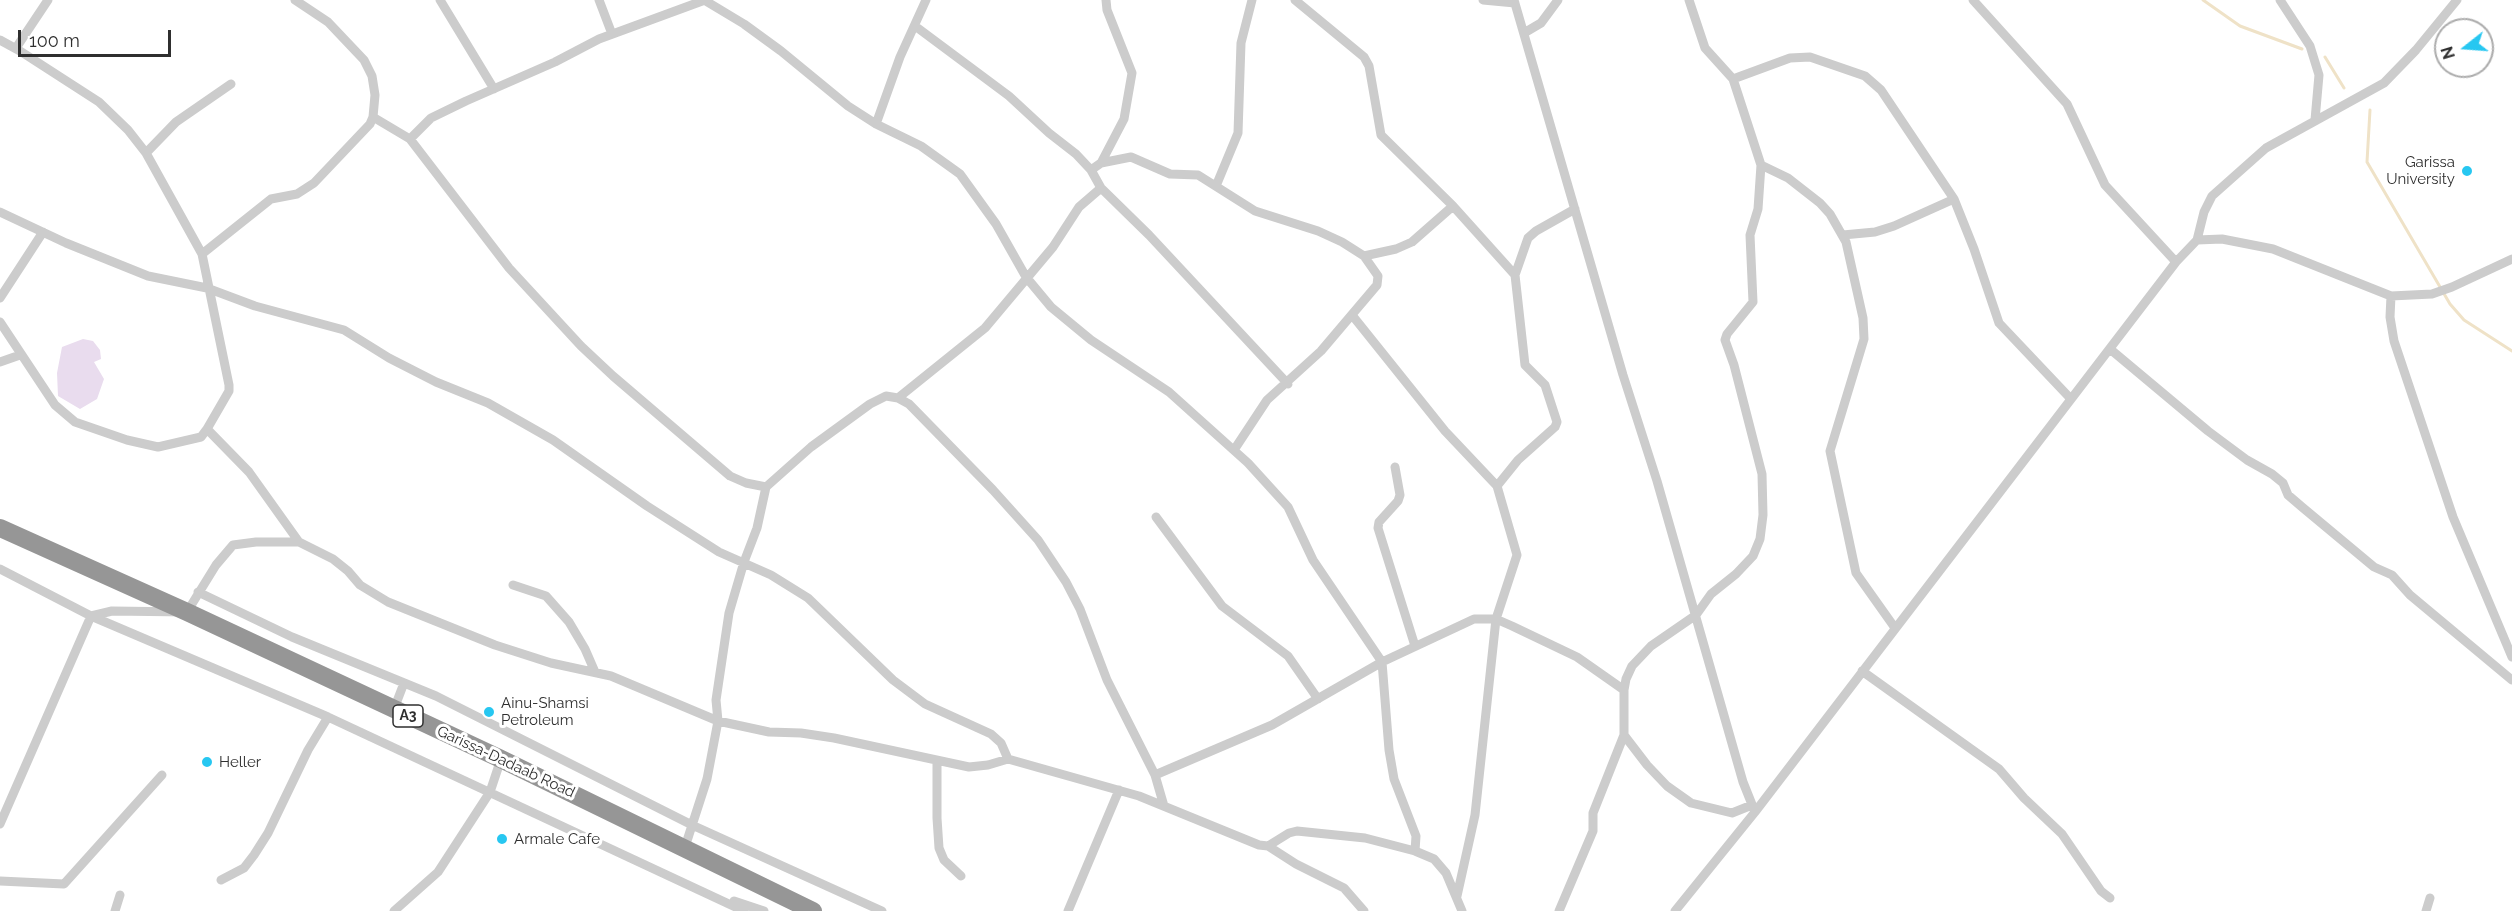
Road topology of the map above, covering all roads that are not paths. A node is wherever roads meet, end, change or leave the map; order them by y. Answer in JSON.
{"nodes":[{"id":1,"x":48,"y":0,"type":"edge"},
{"id":2,"x":295,"y":0,"type":"edge"},
{"id":3,"x":440,"y":0,"type":"edge"},
{"id":4,"x":599,"y":0,"type":"edge"},
{"id":5,"x":704,"y":0,"type":"edge"},
{"id":6,"x":926,"y":0,"type":"edge"},
{"id":7,"x":1106,"y":0,"type":"edge"},
{"id":8,"x":1252,"y":0,"type":"edge"},
{"id":9,"x":1295,"y":0,"type":"edge"},
{"id":10,"x":1483,"y":0,"type":"edge"},
{"id":11,"x":1558,"y":0,"type":"edge"},
{"id":12,"x":1689,"y":0,"type":"edge"},
{"id":13,"x":1973,"y":0,"type":"edge"},
{"id":14,"x":2280,"y":0,"type":"edge"},
{"id":15,"x":2457,"y":0,"type":"edge"},
{"id":16,"x":1515,"y":2,"type":"edge"},
{"id":17,"x":915,"y":26,"type":"junction"},
{"id":18,"x":1524,"y":33,"type":"junction"},
{"id":19,"x":612,"y":34,"type":"junction"},
{"id":20,"x":0,"y":40,"type":"edge"},
{"id":21,"x":16,"y":48,"type":"junction"},
{"id":22,"x":1733,"y":79,"type":"junction"},
{"id":23,"x":231,"y":84,"type":"dead end"},
{"id":24,"x":494,"y":89,"type":"junction"},
{"id":25,"x":373,"y":117,"type":"junction"},
{"id":26,"x":2315,"y":120,"type":"junction"},
{"id":27,"x":876,"y":124,"type":"junction"},
{"id":28,"x":410,"y":139,"type":"junction"},
{"id":29,"x":146,"y":153,"type":"junction"},
{"id":30,"x":1101,"y":163,"type":"junction"},
{"id":31,"x":1761,"y":165,"type":"junction"},
{"id":32,"x":1091,"y":170,"type":"junction"},
{"id":33,"x":1216,"y":186,"type":"junction"},
{"id":34,"x":1101,"y":188,"type":"junction"},
{"id":35,"x":1954,"y":199,"type":"junction"},
{"id":36,"x":1453,"y":206,"type":"junction"},
{"id":37,"x":1575,"y":209,"type":"junction"},
{"id":38,"x":0,"y":212,"type":"edge"},
{"id":39,"x":43,"y":232,"type":"junction"},
{"id":40,"x":1843,"y":236,"type":"junction"},
{"id":41,"x":2197,"y":240,"type":"junction"},
{"id":42,"x":202,"y":254,"type":"junction"},
{"id":43,"x":1364,"y":256,"type":"junction"},
{"id":44,"x":2512,"y":259,"type":"edge"},
{"id":45,"x":2176,"y":261,"type":"junction"},
{"id":46,"x":1515,"y":275,"type":"junction"},
{"id":47,"x":1026,"y":277,"type":"junction"},
{"id":48,"x":207,"y":288,"type":"junction"},
{"id":49,"x":2391,"y":296,"type":"junction"},
{"id":50,"x":0,"y":298,"type":"edge"},
{"id":51,"x":1352,"y":315,"type":"junction"},
{"id":52,"x":0,"y":322,"type":"edge"},
{"id":53,"x":2110,"y":349,"type":"junction"},
{"id":54,"x":20,"y":355,"type":"junction"},
{"id":55,"x":0,"y":362,"type":"edge"},
{"id":56,"x":1288,"y":384,"type":"junction"},
{"id":57,"x":898,"y":398,"type":"junction"},
{"id":58,"x":2070,"y":398,"type":"junction"},
{"id":59,"x":207,"y":429,"type":"junction"},
{"id":60,"x":1234,"y":450,"type":"junction"},
{"id":61,"x":1395,"y":467,"type":"dead end"},
{"id":62,"x":1497,"y":486,"type":"junction"},
{"id":63,"x":766,"y":487,"type":"junction"},
{"id":64,"x":1156,"y":517,"type":"dead end"},
{"id":65,"x":0,"y":528,"type":"edge"},
{"id":66,"x":299,"y":542,"type":"junction"},
{"id":67,"x":744,"y":562,"type":"junction"},
{"id":68,"x":0,"y":569,"type":"edge"},
{"id":69,"x":513,"y":585,"type":"dead end"},
{"id":70,"x":198,"y":592,"type":"junction"},
{"id":71,"x":187,"y":612,"type":"junction"},
{"id":72,"x":1696,"y":615,"type":"junction"},
{"id":73,"x":91,"y":616,"type":"junction"},
{"id":74,"x":1496,"y":619,"type":"junction"},
{"id":75,"x":1895,"y":628,"type":"junction"},
{"id":76,"x":1415,"y":646,"type":"junction"},
{"id":77,"x":2512,"y":657,"type":"edge"},
{"id":78,"x":1382,"y":662,"type":"junction"},
{"id":79,"x":1862,"y":671,"type":"junction"},
{"id":80,"x":595,"y":672,"type":"junction"},
{"id":81,"x":2512,"y":680,"type":"edge"},
{"id":82,"x":404,"y":683,"type":"junction"},
{"id":83,"x":1624,"y":690,"type":"junction"},
{"id":84,"x":1318,"y":699,"type":"junction"},
{"id":85,"x":394,"y":709,"type":"junction"},
{"id":86,"x":328,"y":717,"type":"junction"},
{"id":87,"x":718,"y":721,"type":"junction"},
{"id":88,"x":1624,"y":735,"type":"junction"},
{"id":89,"x":501,"y":759,"type":"junction"},
{"id":90,"x":1008,"y":759,"type":"junction"},
{"id":91,"x":937,"y":762,"type":"junction"},
{"id":92,"x":1155,"y":775,"type":"junction"},
{"id":93,"x":162,"y":776,"type":"dead end"},
{"id":94,"x":1119,"y":790,"type":"junction"},
{"id":95,"x":490,"y":792,"type":"junction"},
{"id":96,"x":1164,"y":806,"type":"junction"},
{"id":97,"x":1754,"y":808,"type":"junction"},
{"id":98,"x":0,"y":824,"type":"edge"},
{"id":99,"x":692,"y":825,"type":"junction"},
{"id":100,"x":1268,"y":846,"type":"junction"},
{"id":101,"x":685,"y":847,"type":"junction"},
{"id":102,"x":1415,"y":851,"type":"junction"},
{"id":103,"x":961,"y":876,"type":"dead end"},
{"id":104,"x":221,"y":880,"type":"dead end"},
{"id":105,"x":0,"y":881,"type":"edge"},
{"id":106,"x":698,"y":888,"type":"junction"},
{"id":107,"x":120,"y":895,"type":"dead end"},
{"id":108,"x":1457,"y":896,"type":"junction"},
{"id":109,"x":2110,"y":898,"type":"dead end"},
{"id":110,"x":2430,"y":898,"type":"dead end"},
{"id":111,"x":116,"y":911,"type":"edge"},
{"id":112,"x":394,"y":911,"type":"edge"},
{"id":113,"x":744,"y":911,"type":"edge"},
{"id":114,"x":764,"y":911,"type":"edge"},
{"id":115,"x":813,"y":911,"type":"edge"},
{"id":116,"x":882,"y":911,"type":"edge"},
{"id":117,"x":1068,"y":911,"type":"edge"},
{"id":118,"x":1364,"y":911,"type":"edge"},
{"id":119,"x":1462,"y":911,"type":"edge"},
{"id":120,"x":1559,"y":911,"type":"edge"},
{"id":121,"x":1675,"y":911,"type":"edge"},
{"id":122,"x":2426,"y":911,"type":"edge"}],
"edges":[{"from":1,"to":21,"type":"street"},
{"from":2,"to":25,"type":"street"},
{"from":3,"to":24,"type":"street"},
{"from":4,"to":19,"type":"street"},
{"from":5,"to":19,"type":"street"},
{"from":5,"to":27,"type":"street"},
{"from":6,"to":17,"type":"street"},
{"from":7,"to":30,"type":"street"},
{"from":8,"to":33,"type":"street"},
{"from":9,"to":36,"type":"street"},
{"from":10,"to":16,"type":"street"},
{"from":11,"to":18,"type":"street"},
{"from":12,"to":22,"type":"street"},
{"from":13,"to":45,"type":"street"},
{"from":14,"to":26,"type":"street"},
{"from":15,"to":26,"type":"street"},
{"from":16,"to":18,"type":"street"},
{"from":17,"to":27,"type":"street"},
{"from":17,"to":32,"type":"street"},
{"from":18,"to":37,"type":"street"},
{"from":19,"to":24,"type":"street"},
{"from":20,"to":21,"type":"street"},
{"from":21,"to":29,"type":"street"},
{"from":22,"to":31,"type":"street"},
{"from":22,"to":35,"type":"street"},
{"from":23,"to":29,"type":"street"},
{"from":24,"to":28,"type":"street"},
{"from":25,"to":28,"type":"street"},
{"from":25,"to":42,"type":"street"},
{"from":26,"to":41,"type":"street"},
{"from":27,"to":47,"type":"street"},
{"from":28,"to":63,"type":"street"},
{"from":29,"to":42,"type":"street"},
{"from":30,"to":32,"type":"street"},
{"from":30,"to":33,"type":"street"},
{"from":31,"to":40,"type":"street"},
{"from":31,"to":72,"type":"street"},
{"from":32,"to":34,"type":"street"},
{"from":33,"to":43,"type":"street"},
{"from":34,"to":47,"type":"street"},
{"from":34,"to":56,"type":"street"},
{"from":35,"to":40,"type":"street"},
{"from":35,"to":58,"type":"street"},
{"from":36,"to":43,"type":"street"},
{"from":36,"to":46,"type":"street"},
{"from":37,"to":46,"type":"street"},
{"from":37,"to":72,"type":"street"},
{"from":38,"to":39,"type":"street"},
{"from":39,"to":48,"type":"street"},
{"from":39,"to":50,"type":"street"},
{"from":40,"to":75,"type":"street"},
{"from":41,"to":45,"type":"street"},
{"from":41,"to":49,"type":"street"},
{"from":42,"to":48,"type":"street"},
{"from":43,"to":51,"type":"street"},
{"from":44,"to":49,"type":"street"},
{"from":45,"to":53,"type":"street"},
{"from":46,"to":62,"type":"street"},
{"from":47,"to":57,"type":"street"},
{"from":47,"to":60,"type":"street"},
{"from":48,"to":59,"type":"street"},
{"from":48,"to":67,"type":"street"},
{"from":49,"to":77,"type":"street"},
{"from":51,"to":56,"type":"street"},
{"from":51,"to":62,"type":"street"},
{"from":52,"to":54,"type":"street"},
{"from":53,"to":58,"type":"street"},
{"from":53,"to":81,"type":"street"},
{"from":54,"to":55,"type":"street"},
{"from":54,"to":59,"type":"street"},
{"from":56,"to":60,"type":"street"},
{"from":57,"to":63,"type":"street"},
{"from":57,"to":92,"type":"street"},
{"from":58,"to":75,"type":"street"},
{"from":59,"to":66,"type":"street"},
{"from":60,"to":78,"type":"street"},
{"from":61,"to":76,"type":"street"},
{"from":62,"to":74,"type":"street"},
{"from":63,"to":67,"type":"street"},
{"from":64,"to":84,"type":"street"},
{"from":65,"to":71,"type":"highway","name":"Garissa-Dadaab Road","number":"A3"},
{"from":66,"to":70,"type":"street"},
{"from":66,"to":80,"type":"street"},
{"from":67,"to":87,"type":"street"},
{"from":67,"to":90,"type":"street"},
{"from":68,"to":73,"type":"street"},
{"from":69,"to":80,"type":"street"},
{"from":70,"to":71,"type":"street"},
{"from":70,"to":82,"type":"street"},
{"from":71,"to":73,"type":"street"},
{"from":71,"to":85,"type":"highway","name":"Garissa-Dadaab Road","number":"A3"},
{"from":72,"to":83,"type":"street"},
{"from":72,"to":97,"type":"street"},
{"from":73,"to":86,"type":"street"},
{"from":73,"to":98,"type":"street"},
{"from":74,"to":76,"type":"street"},
{"from":74,"to":83,"type":"street"},
{"from":74,"to":108,"type":"street"},
{"from":75,"to":79,"type":"street"},
{"from":76,"to":78,"type":"street"},
{"from":78,"to":84,"type":"street"},
{"from":78,"to":102,"type":"street"},
{"from":79,"to":97,"type":"street"},
{"from":79,"to":109,"type":"street"},
{"from":80,"to":87,"type":"street"},
{"from":82,"to":85,"type":"street"},
{"from":82,"to":99,"type":"street"},
{"from":83,"to":88,"type":"street"},
{"from":84,"to":92,"type":"street"},
{"from":85,"to":89,"type":"highway","name":"Garissa-Dadaab Road","number":"A3"},
{"from":86,"to":95,"type":"street"},
{"from":86,"to":104,"type":"street"},
{"from":87,"to":91,"type":"street"},
{"from":87,"to":99,"type":"street"},
{"from":88,"to":97,"type":"street"},
{"from":88,"to":120,"type":"street"},
{"from":89,"to":95,"type":"street"},
{"from":89,"to":101,"type":"highway","name":"Garissa-Dadaab Road","number":"A3"},
{"from":90,"to":91,"type":"street"},
{"from":90,"to":94,"type":"street"},
{"from":91,"to":103,"type":"street"},
{"from":92,"to":96,"type":"street"},
{"from":93,"to":105,"type":"street"},
{"from":94,"to":96,"type":"street"},
{"from":94,"to":117,"type":"street"},
{"from":95,"to":106,"type":"street"},
{"from":95,"to":112,"type":"street"},
{"from":96,"to":100,"type":"street"},
{"from":97,"to":121,"type":"street"},
{"from":99,"to":101,"type":"street"},
{"from":99,"to":116,"type":"street"},
{"from":100,"to":102,"type":"street"},
{"from":100,"to":118,"type":"street"},
{"from":101,"to":115,"type":"highway","name":"Garissa-Dadaab Road","number":"A3"},
{"from":102,"to":108,"type":"street"},
{"from":106,"to":113,"type":"street"},
{"from":106,"to":114,"type":"street"},
{"from":107,"to":111,"type":"street"},
{"from":108,"to":119,"type":"street"},
{"from":110,"to":122,"type":"street"}]}
